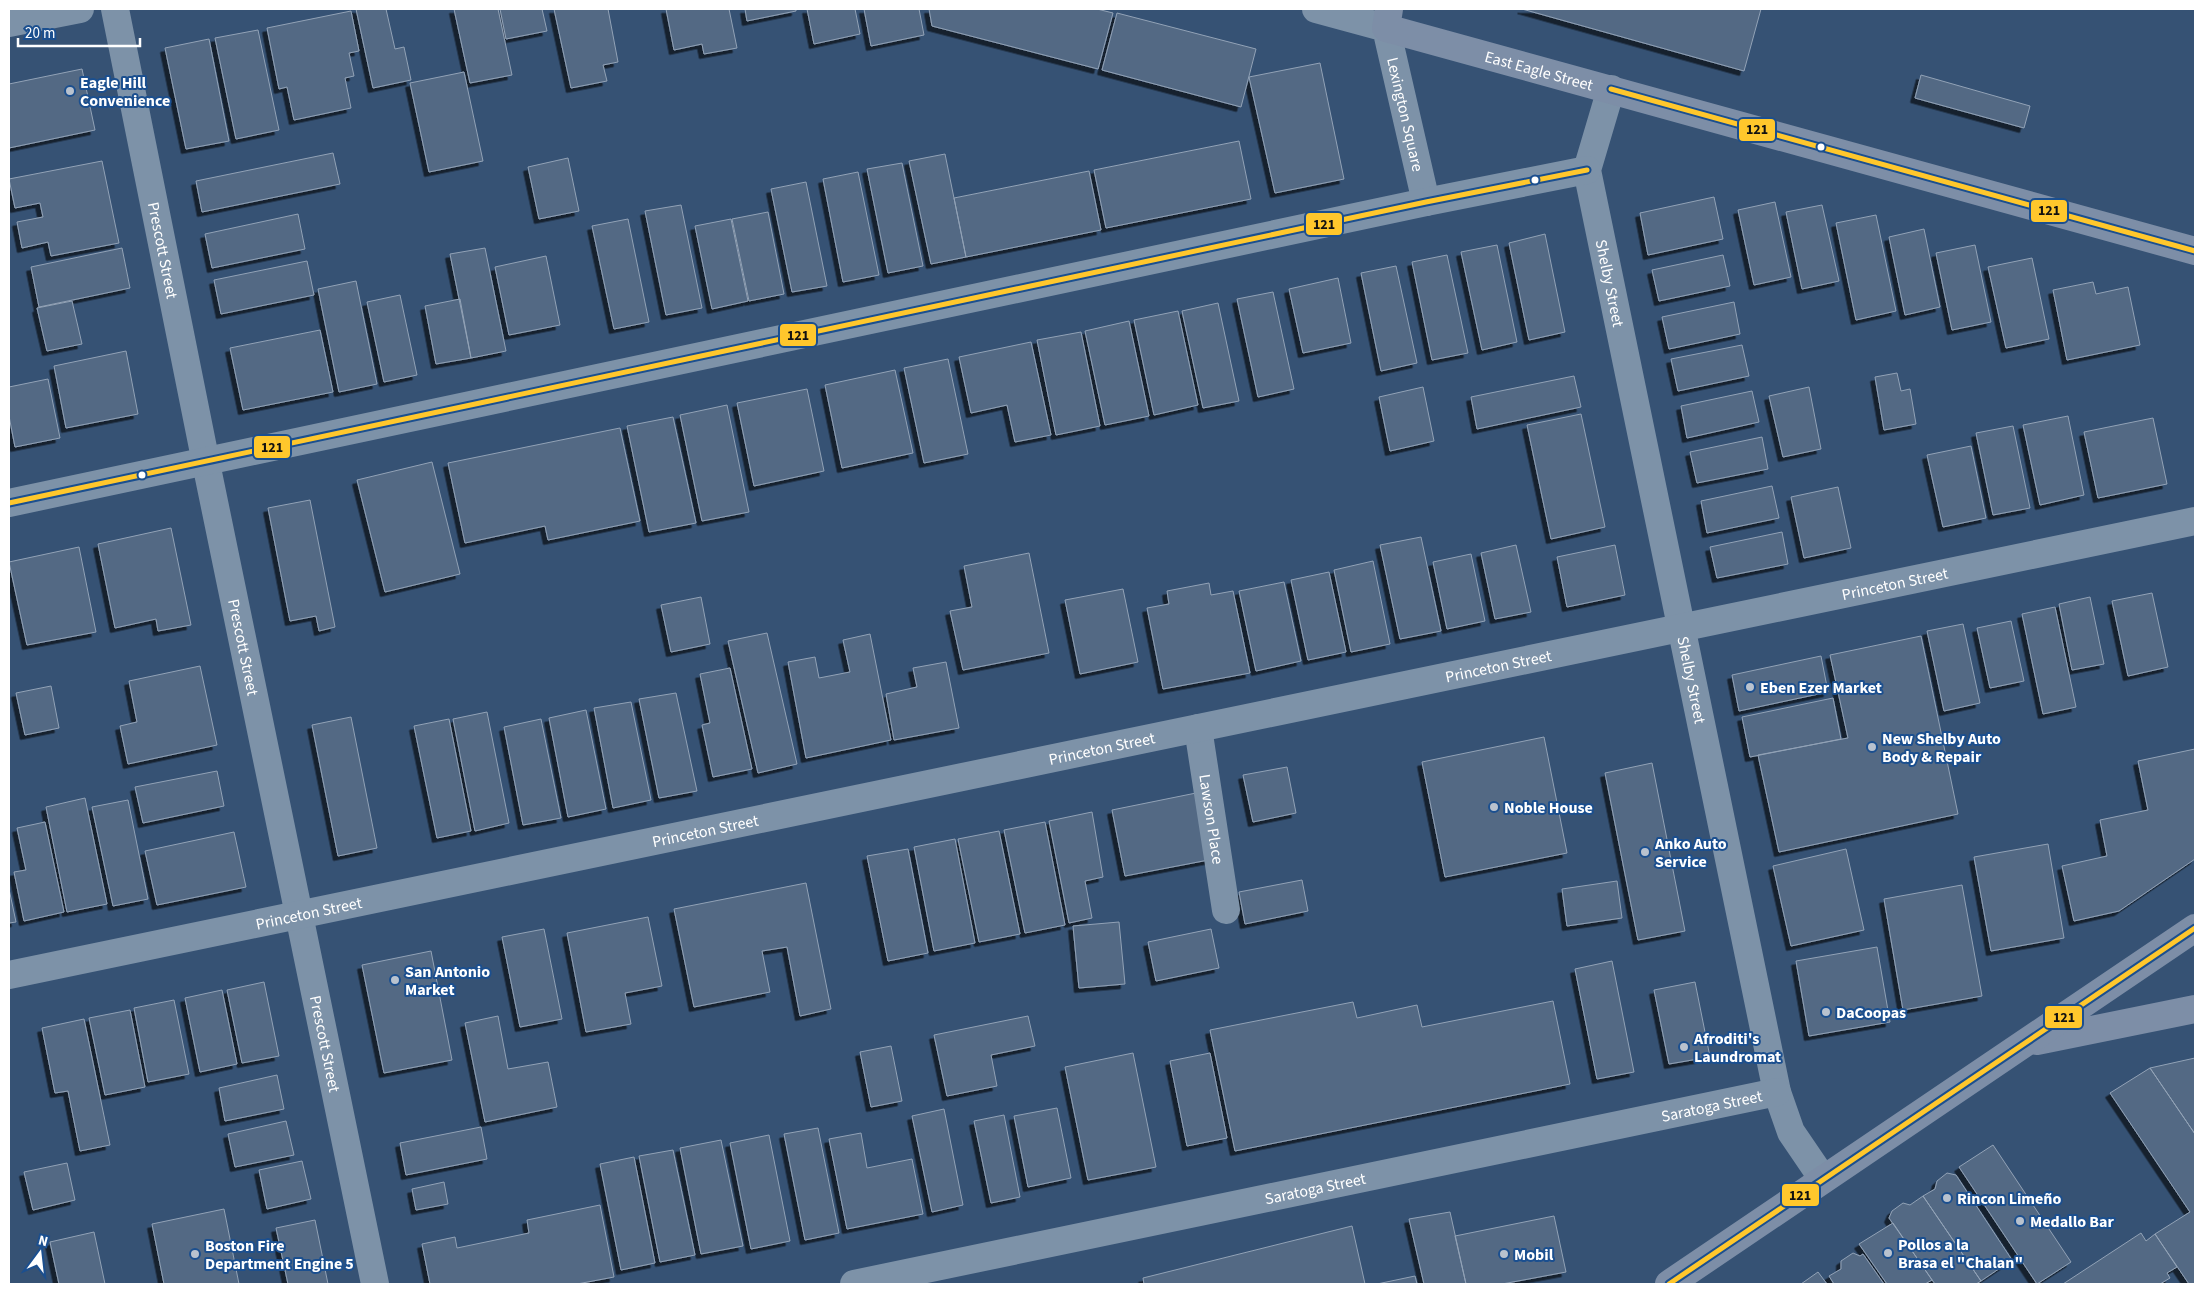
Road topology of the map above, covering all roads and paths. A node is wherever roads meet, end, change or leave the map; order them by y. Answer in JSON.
{"nodes":[{"id":1,"x":80,"y":9,"type":"edge"},
{"id":2,"x":115,"y":9,"type":"edge"},
{"id":3,"x":1316,"y":9,"type":"edge"},
{"id":4,"x":1387,"y":18,"type":"edge"},
{"id":5,"x":9,"y":23,"type":"edge"},
{"id":6,"x":1611,"y":89,"type":"junction"},
{"id":7,"x":1588,"y":170,"type":"junction"},
{"id":8,"x":1426,"y":202,"type":"junction"},
{"id":9,"x":2195,"y":251,"type":"edge"},
{"id":10,"x":206,"y":463,"type":"junction"},
{"id":11,"x":9,"y":503,"type":"edge"},
{"id":12,"x":2195,"y":521,"type":"edge"},
{"id":13,"x":1681,"y":628,"type":"junction"},
{"id":14,"x":1198,"y":728,"type":"junction"},
{"id":15,"x":1226,"y":910,"type":"dead end"},
{"id":16,"x":299,"y":915,"type":"junction"},
{"id":17,"x":2195,"y":928,"type":"edge"},
{"id":18,"x":9,"y":975,"type":"edge"},
{"id":19,"x":2195,"y":1008,"type":"edge"},
{"id":20,"x":2023,"y":1044,"type":"junction"},
{"id":21,"x":1777,"y":1092,"type":"junction"},
{"id":22,"x":1823,"y":1179,"type":"junction"},
{"id":23,"x":375,"y":1284,"type":"edge"},
{"id":24,"x":854,"y":1284,"type":"edge"},
{"id":25,"x":1669,"y":1284,"type":"edge"}],
"edges":[{"from":1,"to":5,"type":"street"},
{"from":2,"to":10,"type":"street","name":"Prescott Street"},
{"from":3,"to":4,"type":"street","name":"East Eagle Street"},
{"from":4,"to":6,"type":"main road","name":"East Eagle Street"},
{"from":4,"to":8,"type":"street","name":"Lexington Square"},
{"from":6,"to":7,"type":"street"},
{"from":6,"to":9,"type":"main road","name":"East Eagle Street"},
{"from":7,"to":8,"type":"street"},
{"from":7,"to":13,"type":"street","name":"Shelby Street"},
{"from":8,"to":10,"type":"street"},
{"from":10,"to":11,"type":"street"},
{"from":10,"to":16,"type":"street","name":"Prescott Street"},
{"from":12,"to":13,"type":"street","name":"Princeton Street"},
{"from":13,"to":14,"type":"street","name":"Princeton Street"},
{"from":13,"to":21,"type":"street","name":"Shelby Street"},
{"from":14,"to":15,"type":"street","name":"Lawson Place"},
{"from":14,"to":16,"type":"street","name":"Princeton Street"},
{"from":16,"to":18,"type":"street","name":"Princeton Street"},
{"from":16,"to":23,"type":"street","name":"Prescott Street"},
{"from":17,"to":20,"type":"main road"},
{"from":19,"to":20,"type":"main road"},
{"from":20,"to":22,"type":"main road"},
{"from":21,"to":22,"type":"street","name":"Shelby Street"},
{"from":21,"to":24,"type":"street","name":"Saratoga Street"},
{"from":22,"to":25,"type":"main road"}]}
